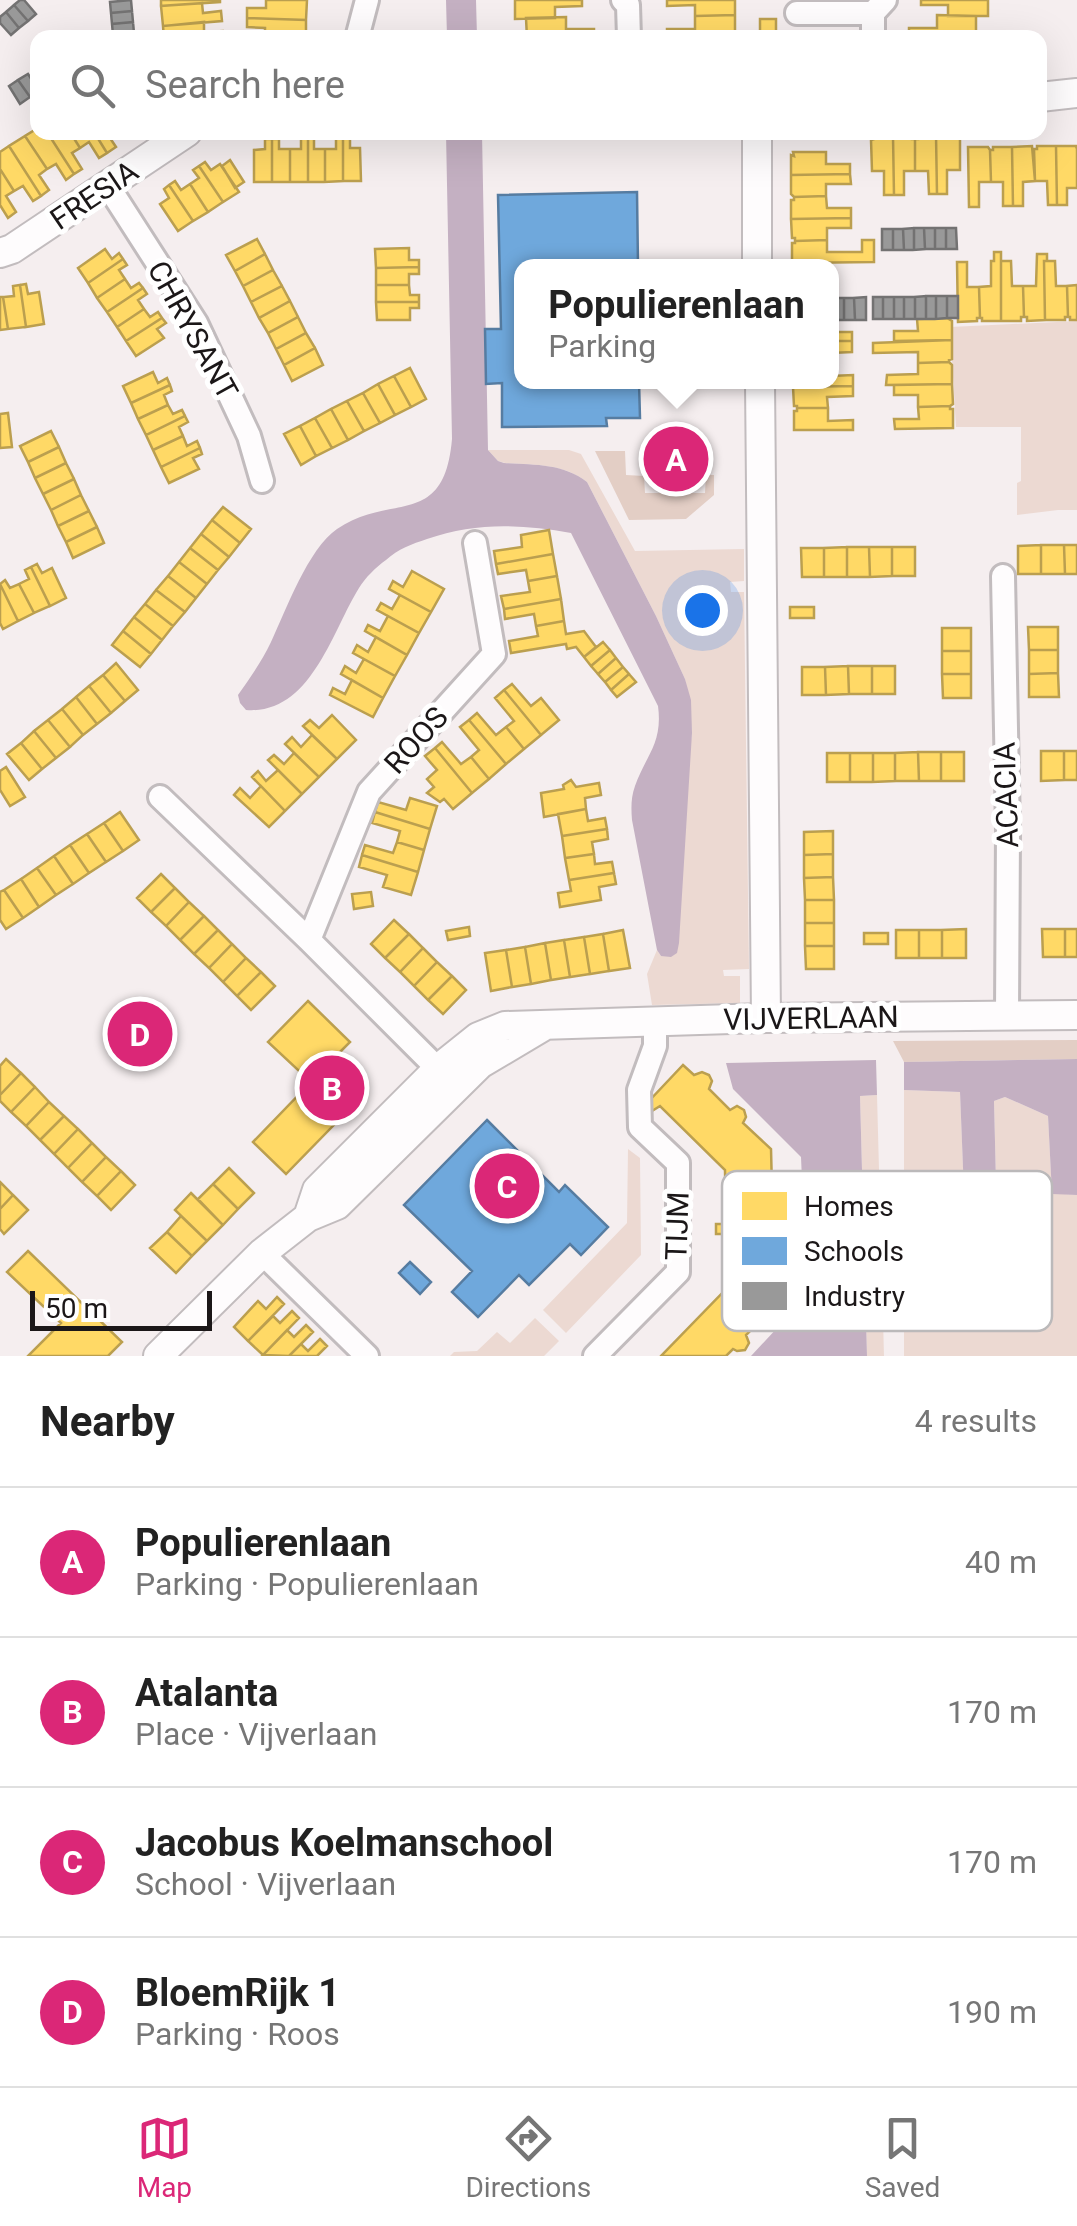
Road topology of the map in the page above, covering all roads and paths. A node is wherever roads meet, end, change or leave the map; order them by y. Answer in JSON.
{"nodes":[{"id":1,"x":367,"y":0,"type":"edge"},
{"id":2,"x":628,"y":2,"type":"edge"},
{"id":3,"x":879,"y":7,"type":"edge"},
{"id":4,"x":797,"y":13,"type":"dead end"},
{"id":5,"x":359,"y":30,"type":"edge"},
{"id":6,"x":630,"y":30,"type":"edge"},
{"id":7,"x":1077,"y":93,"type":"edge"},
{"id":8,"x":1047,"y":96,"type":"edge"},
{"id":9,"x":174,"y":140,"type":"edge"},
{"id":10,"x":757,"y":140,"type":"edge"},
{"id":11,"x":108,"y":186,"type":"junction"},
{"id":12,"x":0,"y":253,"type":"edge"},
{"id":13,"x":757,"y":259,"type":"edge"},
{"id":14,"x":760,"y":389,"type":"edge"},
{"id":15,"x":262,"y":481,"type":"dead end"},
{"id":16,"x":476,"y":542,"type":"dead end"},
{"id":17,"x":1002,"y":576,"type":"dead end"},
{"id":18,"x":160,"y":797,"type":"dead end"},
{"id":19,"x":309,"y":940,"type":"junction"},
{"id":20,"x":1007,"y":1014,"type":"junction"},
{"id":21,"x":1077,"y":1014,"type":"edge"},
{"id":22,"x":766,"y":1018,"type":"junction"},
{"id":23,"x":655,"y":1022,"type":"junction"},
{"id":24,"x":447,"y":1078,"type":"junction"},
{"id":25,"x":262,"y":1254,"type":"junction"},
{"id":26,"x":158,"y":1356,"type":"edge"},
{"id":27,"x":366,"y":1356,"type":"edge"},
{"id":28,"x":595,"y":1356,"type":"edge"}],
"edges":[{"from":1,"to":5,"type":"street"},
{"from":2,"to":6,"type":"street"},
{"from":3,"to":4,"type":"street"},
{"from":7,"to":8,"type":"street"},
{"from":9,"to":11,"type":"street","name":"FRESIA"},
{"from":10,"to":13,"type":"street"},
{"from":11,"to":12,"type":"street","name":"FRESIA"},
{"from":11,"to":15,"type":"street","name":"CHRYSANT"},
{"from":14,"to":22,"type":"street"},
{"from":16,"to":19,"type":"street","name":"ROOS"},
{"from":17,"to":20,"type":"street","name":"ACACIA"},
{"from":18,"to":19,"type":"street"},
{"from":19,"to":24,"type":"street"},
{"from":20,"to":21,"type":"street","name":"VIJVERLAAN"},
{"from":20,"to":22,"type":"street","name":"VIJVERLAAN"},
{"from":22,"to":23,"type":"street","name":"VIJVERLAAN"},
{"from":23,"to":24,"type":"street","name":"VIJVERLAAN"},
{"from":23,"to":28,"type":"street","name":"TIJM"},
{"from":24,"to":25,"type":"street","name":"VIJVERLAAN"},
{"from":25,"to":26,"type":"street","name":"VIJVERLAAN"},
{"from":25,"to":27,"type":"street"}]}
